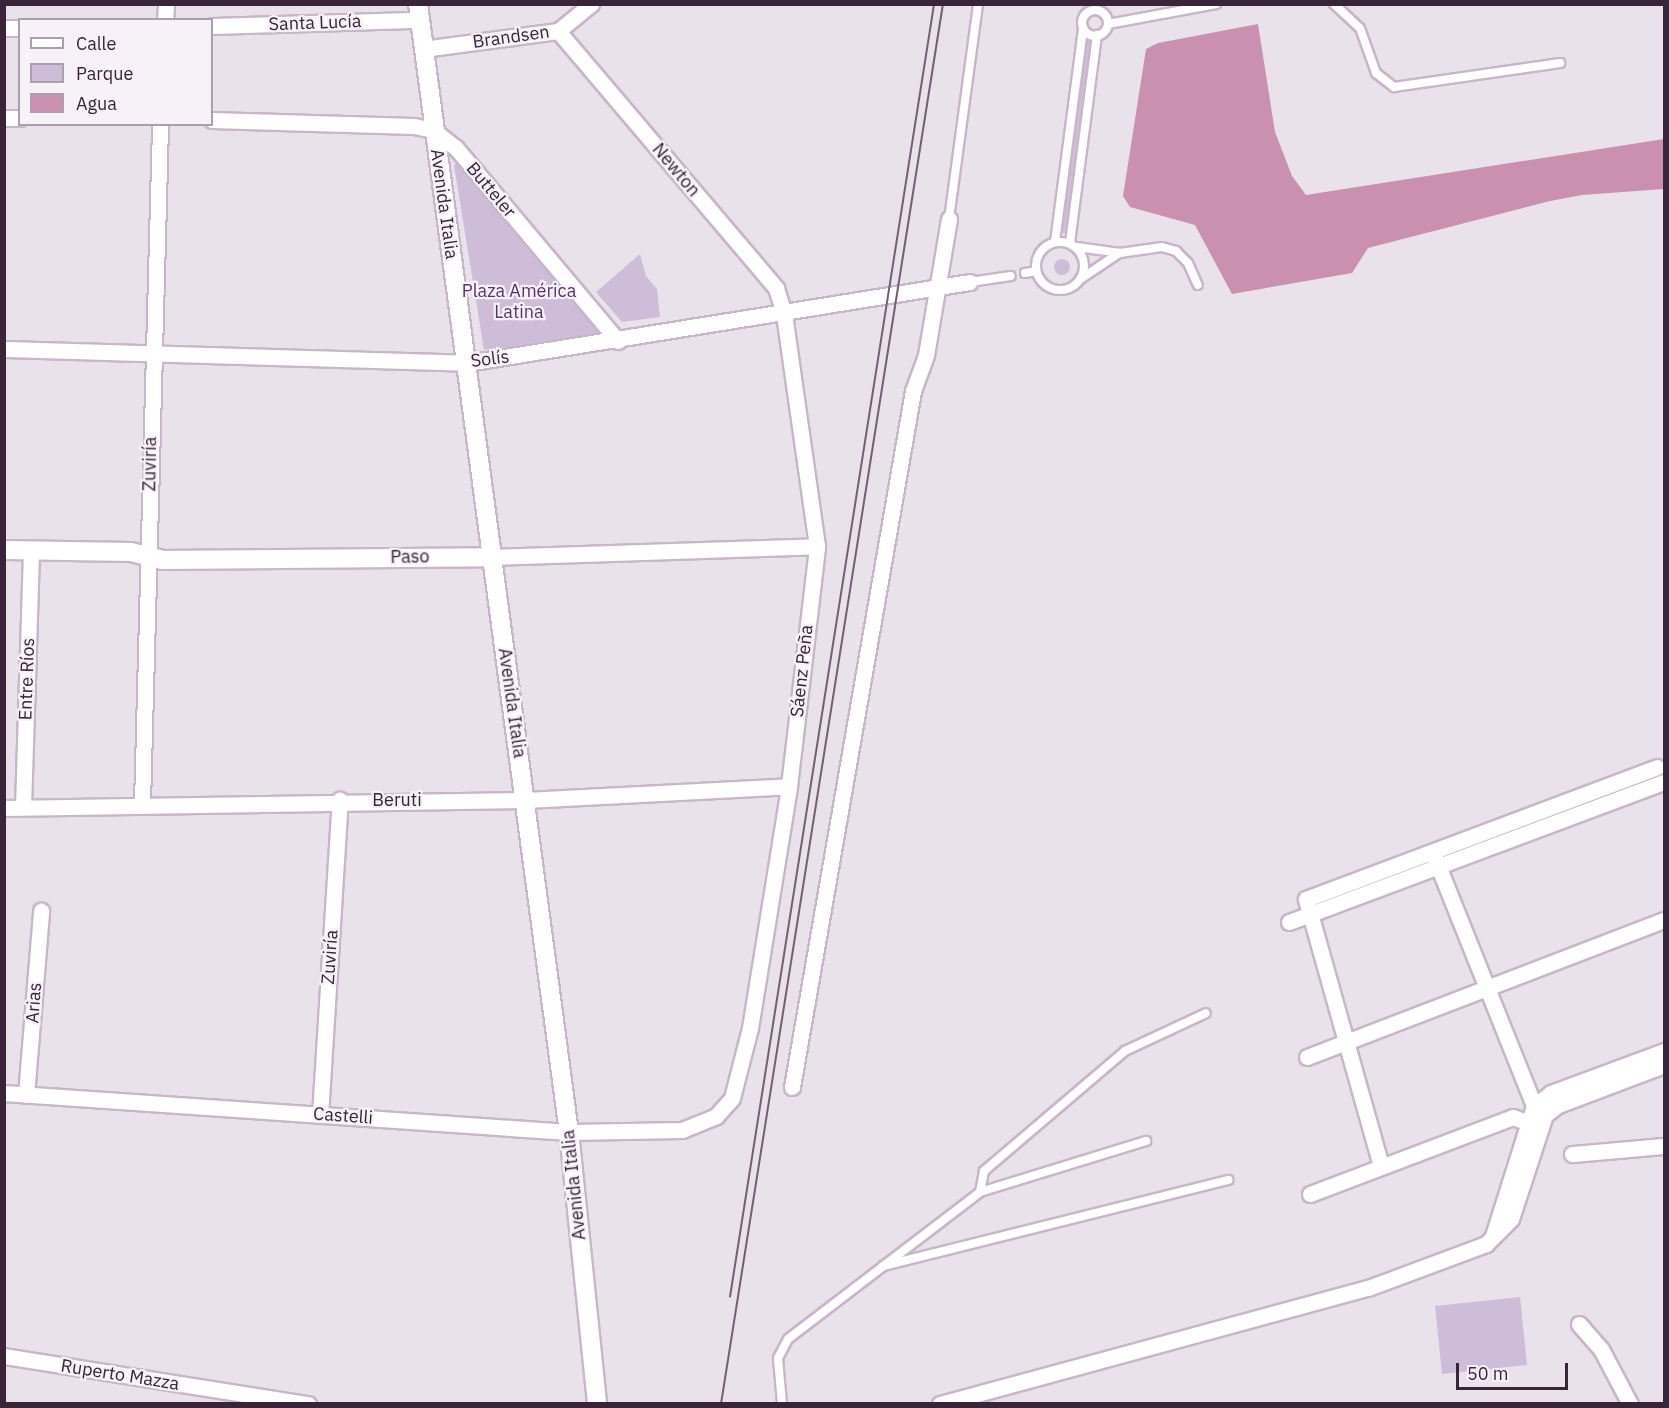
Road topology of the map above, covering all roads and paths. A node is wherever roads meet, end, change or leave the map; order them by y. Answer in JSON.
{"nodes":[{"id":1,"x":591,"y":4,"type":"edge"},
{"id":2,"x":978,"y":4,"type":"edge"},
{"id":3,"x":1216,"y":4,"type":"edge"},
{"id":4,"x":1334,"y":4,"type":"edge"},
{"id":5,"x":1087,"y":8,"type":"edge"},
{"id":6,"x":1103,"y":9,"type":"edge"},
{"id":7,"x":418,"y":12,"type":"edge"},
{"id":8,"x":1108,"y":24,"type":"junction"},
{"id":9,"x":213,"y":26,"type":"edge"},
{"id":10,"x":1083,"y":28,"type":"junction"},
{"id":11,"x":558,"y":31,"type":"junction"},
{"id":12,"x":1097,"y":35,"type":"junction"},
{"id":13,"x":423,"y":49,"type":"junction"},
{"id":14,"x":1560,"y":63,"type":"dead end"},
{"id":15,"x":213,"y":120,"type":"edge"},
{"id":16,"x":160,"y":126,"type":"edge"},
{"id":17,"x":433,"y":130,"type":"junction"},
{"id":18,"x":949,"y":219,"type":"joint"},
{"id":19,"x":1055,"y":242,"type":"junction"},
{"id":20,"x":1073,"y":245,"type":"junction"},
{"id":21,"x":1120,"y":253,"type":"junction"},
{"id":22,"x":1036,"y":271,"type":"junction"},
{"id":23,"x":1025,"y":273,"type":"dead end"},
{"id":24,"x":1011,"y":276,"type":"dead end"},
{"id":25,"x":1082,"y":278,"type":"junction"},
{"id":26,"x":970,"y":282,"type":"joint"},
{"id":27,"x":1198,"y":285,"type":"dead end"},
{"id":28,"x":936,"y":288,"type":"junction"},
{"id":29,"x":784,"y":314,"type":"junction"},
{"id":30,"x":618,"y":341,"type":"junction"},
{"id":31,"x":4,"y":349,"type":"edge"},
{"id":32,"x":153,"y":352,"type":"junction"},
{"id":33,"x":467,"y":363,"type":"junction"},
{"id":34,"x":816,"y":546,"type":"junction"},
{"id":35,"x":4,"y":550,"type":"edge"},
{"id":36,"x":31,"y":550,"type":"junction"},
{"id":37,"x":148,"y":556,"type":"junction"},
{"id":38,"x":490,"y":557,"type":"junction"},
{"id":39,"x":1660,"y":774,"type":"dead end"},
{"id":40,"x":789,"y":786,"type":"junction"},
{"id":41,"x":340,"y":800,"type":"junction"},
{"id":42,"x":526,"y":800,"type":"junction"},
{"id":43,"x":142,"y":804,"type":"junction"},
{"id":44,"x":23,"y":807,"type":"junction"},
{"id":45,"x":4,"y":808,"type":"edge"},
{"id":46,"x":1435,"y":859,"type":"junction"},
{"id":47,"x":41,"y":911,"type":"dead end"},
{"id":48,"x":1311,"y":914,"type":"junction"},
{"id":49,"x":1665,"y":920,"type":"edge"},
{"id":50,"x":1289,"y":922,"type":"dead end"},
{"id":51,"x":1486,"y":989,"type":"junction"},
{"id":52,"x":1206,"y":1013,"type":"dead end"},
{"id":53,"x":1349,"y":1040,"type":"junction"},
{"id":54,"x":1665,"y":1051,"type":"edge"},
{"id":55,"x":1307,"y":1057,"type":"dead end"},
{"id":56,"x":1665,"y":1065,"type":"edge"},
{"id":57,"x":792,"y":1087,"type":"dead end"},
{"id":58,"x":4,"y":1093,"type":"edge"},
{"id":59,"x":26,"y":1095,"type":"junction"},
{"id":60,"x":320,"y":1114,"type":"junction"},
{"id":61,"x":1536,"y":1118,"type":"junction"},
{"id":62,"x":682,"y":1130,"type":"joint"},
{"id":63,"x":568,"y":1132,"type":"junction"},
{"id":64,"x":1146,"y":1142,"type":"dead end"},
{"id":65,"x":1665,"y":1146,"type":"edge"},
{"id":66,"x":1572,"y":1154,"type":"dead end"},
{"id":67,"x":1381,"y":1166,"type":"junction"},
{"id":68,"x":1228,"y":1180,"type":"dead end"},
{"id":69,"x":980,"y":1192,"type":"junction"},
{"id":70,"x":1310,"y":1194,"type":"dead end"},
{"id":71,"x":878,"y":1267,"type":"junction"},
{"id":72,"x":1579,"y":1324,"type":"dead end"},
{"id":73,"x":4,"y":1356,"type":"edge"},
{"id":74,"x":205,"y":1396,"type":"edge"},
{"id":75,"x":308,"y":1404,"type":"edge"},
{"id":76,"x":597,"y":1404,"type":"edge"},
{"id":77,"x":782,"y":1404,"type":"edge"},
{"id":78,"x":940,"y":1404,"type":"edge"},
{"id":79,"x":1630,"y":1404,"type":"edge"}],
"edges":[{"from":1,"to":11,"type":"street","name":"Brandsen"},
{"from":2,"to":18,"type":"lane"},
{"from":3,"to":8,"type":"lane"},
{"from":4,"to":14,"type":"lane"},
{"from":5,"to":6,"type":"lane"},
{"from":5,"to":10,"type":"lane"},
{"from":6,"to":8,"type":"lane"},
{"from":7,"to":9,"type":"street","name":"Santa Lucía"},
{"from":7,"to":13,"type":"street","name":"Avenida Italia"},
{"from":8,"to":12,"type":"lane"},
{"from":10,"to":12,"type":"lane"},
{"from":10,"to":19,"type":"lane"},
{"from":11,"to":13,"type":"street","name":"Brandsen"},
{"from":11,"to":29,"type":"street","name":"Newton"},
{"from":12,"to":20,"type":"lane"},
{"from":13,"to":17,"type":"street","name":"Avenida Italia"},
{"from":15,"to":17,"type":"street"},
{"from":16,"to":32,"type":"street","name":"Zuviría"},
{"from":17,"to":30,"type":"street","name":"Butteler"},
{"from":17,"to":33,"type":"street","name":"Avenida Italia"},
{"from":18,"to":28,"type":"street"},
{"from":19,"to":20,"type":"lane"},
{"from":19,"to":22,"type":"lane"},
{"from":20,"to":21,"type":"lane"},
{"from":20,"to":25,"type":"lane"},
{"from":21,"to":25,"type":"lane"},
{"from":21,"to":27,"type":"lane"},
{"from":22,"to":23,"type":"lane"},
{"from":22,"to":25,"type":"lane"},
{"from":24,"to":26,"type":"lane"},
{"from":26,"to":28,"type":"street","name":"Solís"},
{"from":28,"to":29,"type":"street","name":"Solís"},
{"from":28,"to":57,"type":"street"},
{"from":29,"to":30,"type":"street","name":"Solís"},
{"from":29,"to":34,"type":"street","name":"Sáenz Peña"},
{"from":30,"to":33,"type":"street","name":"Solís"},
{"from":31,"to":32,"type":"street","name":"Solís"},
{"from":32,"to":33,"type":"street","name":"Solís"},
{"from":32,"to":37,"type":"street","name":"Zuviría"},
{"from":33,"to":38,"type":"street","name":"Avenida Italia"},
{"from":34,"to":38,"type":"street","name":"Paso"},
{"from":34,"to":40,"type":"street","name":"Sáenz Peña"},
{"from":35,"to":36,"type":"street","name":"Paso"},
{"from":36,"to":37,"type":"street","name":"Paso"},
{"from":36,"to":44,"type":"street","name":"Entre Ríos"},
{"from":37,"to":38,"type":"street","name":"Paso"},
{"from":37,"to":43,"type":"street","name":"Zuviría"},
{"from":38,"to":42,"type":"street","name":"Avenida Italia"},
{"from":39,"to":46,"type":"street"},
{"from":40,"to":42,"type":"street","name":"Beruti"},
{"from":40,"to":62,"type":"street","name":"Sáenz Peña"},
{"from":41,"to":42,"type":"street","name":"Beruti"},
{"from":41,"to":43,"type":"street","name":"Beruti"},
{"from":41,"to":60,"type":"street","name":"Zuviría"},
{"from":42,"to":63,"type":"street","name":"Avenida Italia"},
{"from":43,"to":44,"type":"street","name":"Beruti"},
{"from":44,"to":45,"type":"street","name":"Beruti"},
{"from":46,"to":48,"type":"street"},
{"from":46,"to":51,"type":"street"},
{"from":47,"to":59,"type":"street","name":"Arias"},
{"from":48,"to":50,"type":"street"},
{"from":48,"to":53,"type":"street"},
{"from":49,"to":51,"type":"street"},
{"from":51,"to":53,"type":"street"},
{"from":51,"to":61,"type":"street"},
{"from":52,"to":69,"type":"lane"},
{"from":53,"to":55,"type":"street"},
{"from":53,"to":67,"type":"street"},
{"from":54,"to":61,"type":"street"},
{"from":56,"to":61,"type":"street"},
{"from":58,"to":59,"type":"street","name":"Castelli"},
{"from":59,"to":60,"type":"street","name":"Castelli"},
{"from":60,"to":63,"type":"street","name":"Castelli"},
{"from":61,"to":67,"type":"street"},
{"from":61,"to":78,"type":"street"},
{"from":62,"to":63,"type":"street","name":"Castelli"},
{"from":63,"to":76,"type":"street","name":"Avenida Italia"},
{"from":64,"to":69,"type":"lane"},
{"from":65,"to":66,"type":"street"},
{"from":67,"to":70,"type":"street"},
{"from":68,"to":71,"type":"lane"},
{"from":69,"to":71,"type":"lane"},
{"from":71,"to":77,"type":"lane"},
{"from":72,"to":79,"type":"street"},
{"from":73,"to":74,"type":"street","name":"Ruperto Mazza"},
{"from":74,"to":75,"type":"street","name":"Ruperto Mazza"}]}
